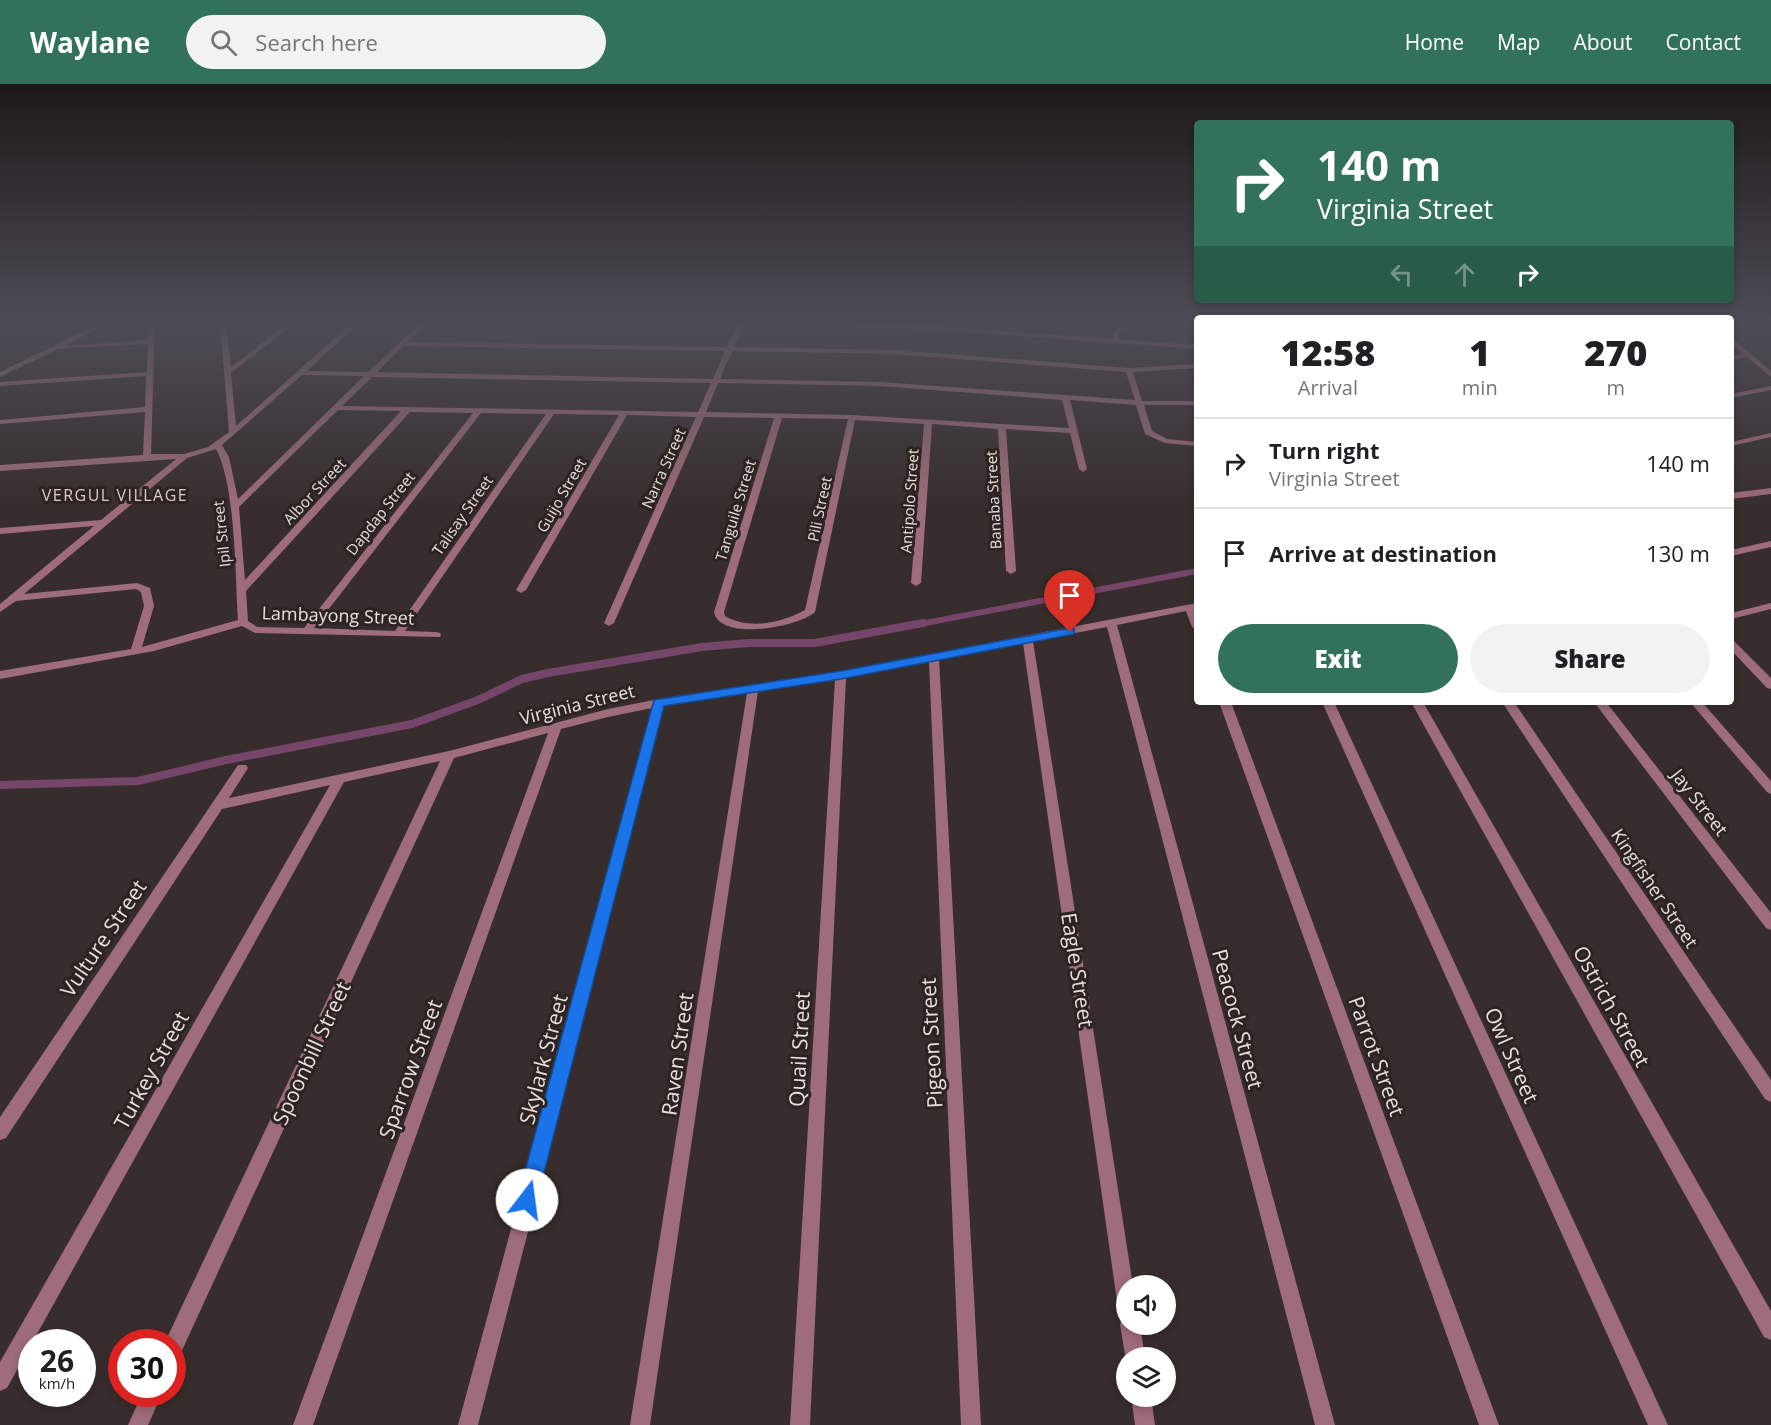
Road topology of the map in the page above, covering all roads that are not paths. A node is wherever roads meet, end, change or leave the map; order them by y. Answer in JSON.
{"nodes":[{"id":1,"x":149,"y":386,"type":"edge"},
{"id":2,"x":229,"y":386,"type":"edge"},
{"id":3,"x":286,"y":386,"type":"edge"},
{"id":4,"x":358,"y":386,"type":"edge"},
{"id":5,"x":714,"y":386,"type":"edge"},
{"id":6,"x":912,"y":386,"type":"edge"},
{"id":7,"x":1133,"y":386,"type":"edge"},
{"id":8,"x":1771,"y":388,"type":"edge"},
{"id":9,"x":1734,"y":395,"type":"edge"},
{"id":10,"x":1065,"y":397,"type":"junction"},
{"id":11,"x":1194,"y":403,"type":"edge"},
{"id":12,"x":1138,"y":404,"type":"junction"},
{"id":13,"x":336,"y":408,"type":"junction"},
{"id":14,"x":148,"y":409,"type":"junction"},
{"id":15,"x":407,"y":410,"type":"junction"},
{"id":16,"x":478,"y":412,"type":"junction"},
{"id":17,"x":551,"y":413,"type":"junction"},
{"id":18,"x":624,"y":414,"type":"junction"},
{"id":19,"x":702,"y":415,"type":"junction"},
{"id":20,"x":779,"y":416,"type":"junction"},
{"id":21,"x":852,"y":417,"type":"junction"},
{"id":22,"x":928,"y":421,"type":"junction"},
{"id":23,"x":0,"y":422,"type":"edge"},
{"id":24,"x":1002,"y":426,"type":"junction"},
{"id":25,"x":1073,"y":431,"type":"junction"},
{"id":26,"x":233,"y":433,"type":"junction"},
{"id":27,"x":1771,"y":435,"type":"edge"},
{"id":28,"x":1194,"y":444,"type":"edge"},
{"id":29,"x":1734,"y":444,"type":"dead end"},
{"id":30,"x":218,"y":445,"type":"junction"},
{"id":31,"x":184,"y":456,"type":"junction"},
{"id":32,"x":147,"y":457,"type":"junction"},
{"id":33,"x":0,"y":468,"type":"edge"},
{"id":34,"x":1083,"y":469,"type":"dead end"},
{"id":35,"x":1771,"y":491,"type":"edge"},
{"id":36,"x":1734,"y":496,"type":"edge"},
{"id":37,"x":234,"y":507,"type":"junction"},
{"id":38,"x":104,"y":523,"type":"junction"},
{"id":39,"x":0,"y":531,"type":"edge"},
{"id":40,"x":1771,"y":544,"type":"edge"},
{"id":41,"x":1734,"y":552,"type":"edge"},
{"id":42,"x":1011,"y":572,"type":"dead end"},
{"id":43,"x":916,"y":583,"type":"dead end"},
{"id":44,"x":242,"y":589,"type":"junction"},
{"id":45,"x":521,"y":590,"type":"dead end"},
{"id":46,"x":14,"y":598,"type":"junction"},
{"id":47,"x":0,"y":599,"type":"edge"},
{"id":48,"x":812,"y":606,"type":"joint"},
{"id":49,"x":1771,"y":606,"type":"edge"},
{"id":50,"x":1193,"y":607,"type":"edge"},
{"id":51,"x":0,"y":609,"type":"edge"},
{"id":52,"x":1734,"y":614,"type":"edge"},
{"id":53,"x":243,"y":622,"type":"junction"},
{"id":54,"x":609,"y":622,"type":"dead end"},
{"id":55,"x":1111,"y":623,"type":"junction"},
{"id":56,"x":306,"y":632,"type":"junction"},
{"id":57,"x":398,"y":634,"type":"junction"},
{"id":58,"x":435,"y":635,"type":"dead end"},
{"id":59,"x":1028,"y":640,"type":"junction"},
{"id":60,"x":1734,"y":647,"type":"edge"},
{"id":61,"x":135,"y":652,"type":"junction"},
{"id":62,"x":934,"y":658,"type":"junction"},
{"id":63,"x":0,"y":675,"type":"edge"},
{"id":64,"x":841,"y":675,"type":"junction"},
{"id":65,"x":1767,"y":675,"type":"edge"},
{"id":66,"x":1771,"y":685,"type":"edge"},
{"id":67,"x":753,"y":689,"type":"junction"},
{"id":68,"x":659,"y":703,"type":"junction"},
{"id":69,"x":1225,"y":705,"type":"edge"},
{"id":70,"x":1329,"y":705,"type":"edge"},
{"id":71,"x":1419,"y":705,"type":"edge"},
{"id":72,"x":1510,"y":705,"type":"edge"},
{"id":73,"x":1602,"y":705,"type":"edge"},
{"id":74,"x":1699,"y":705,"type":"edge"},
{"id":75,"x":556,"y":727,"type":"junction"},
{"id":76,"x":449,"y":755,"type":"junction"},
{"id":77,"x":242,"y":768,"type":"dead end"},
{"id":78,"x":339,"y":780,"type":"junction"},
{"id":79,"x":1771,"y":789,"type":"edge"},
{"id":80,"x":217,"y":805,"type":"junction"},
{"id":81,"x":1771,"y":924,"type":"edge"},
{"id":82,"x":1771,"y":1094,"type":"edge"},
{"id":83,"x":0,"y":1132,"type":"edge"},
{"id":84,"x":1122,"y":1275,"type":"edge"},
{"id":85,"x":182,"y":1329,"type":"edge"},
{"id":86,"x":1771,"y":1330,"type":"edge"},
{"id":87,"x":0,"y":1381,"type":"edge"},
{"id":88,"x":146,"y":1407,"type":"edge"},
{"id":89,"x":1143,"y":1407,"type":"edge"},
{"id":90,"x":138,"y":1425,"type":"edge"},
{"id":91,"x":303,"y":1425,"type":"edge"},
{"id":92,"x":468,"y":1425,"type":"edge"},
{"id":93,"x":640,"y":1425,"type":"edge"},
{"id":94,"x":800,"y":1425,"type":"edge"},
{"id":95,"x":971,"y":1425,"type":"edge"},
{"id":96,"x":1145,"y":1425,"type":"edge"},
{"id":97,"x":1325,"y":1425,"type":"edge"},
{"id":98,"x":1489,"y":1425,"type":"edge"},
{"id":99,"x":1658,"y":1425,"type":"edge"}],
"edges":[{"from":1,"to":14,"type":"street"},
{"from":2,"to":26,"type":"street"},
{"from":3,"to":26,"type":"street"},
{"from":4,"to":13,"type":"street"},
{"from":5,"to":19,"type":"street","name":"Narra Street"},
{"from":6,"to":10,"type":"street"},
{"from":7,"to":12,"type":"street"},
{"from":8,"to":9,"type":"street"},
{"from":10,"to":12,"type":"street"},
{"from":10,"to":25,"type":"street"},
{"from":11,"to":12,"type":"street"},
{"from":12,"to":28,"type":"street"},
{"from":13,"to":15,"type":"street"},
{"from":13,"to":37,"type":"street"},
{"from":14,"to":23,"type":"street"},
{"from":14,"to":32,"type":"street"},
{"from":15,"to":16,"type":"street"},
{"from":15,"to":44,"type":"street","name":"Albor Street"},
{"from":16,"to":17,"type":"street"},
{"from":16,"to":56,"type":"street","name":"Dapdap Street"},
{"from":17,"to":18,"type":"street"},
{"from":17,"to":57,"type":"street","name":"Talisay Street"},
{"from":18,"to":19,"type":"street"},
{"from":18,"to":45,"type":"street","name":"Guijo Street"},
{"from":19,"to":20,"type":"street"},
{"from":19,"to":54,"type":"street","name":"Narra Street"},
{"from":20,"to":21,"type":"street"},
{"from":20,"to":48,"type":"street","name":"Tanguile Street"},
{"from":21,"to":22,"type":"street"},
{"from":21,"to":48,"type":"street","name":"Pili Street"},
{"from":22,"to":24,"type":"street"},
{"from":22,"to":43,"type":"street","name":"Antipolo Street"},
{"from":24,"to":25,"type":"street"},
{"from":24,"to":42,"type":"street","name":"Banaba Street"},
{"from":25,"to":34,"type":"street"},
{"from":26,"to":30,"type":"street"},
{"from":27,"to":29,"type":"street"},
{"from":30,"to":31,"type":"street"},
{"from":30,"to":37,"type":"street","name":"Ipil Street"},
{"from":31,"to":32,"type":"street"},
{"from":31,"to":38,"type":"street"},
{"from":32,"to":33,"type":"street"},
{"from":35,"to":36,"type":"street"},
{"from":37,"to":44,"type":"street","name":"Ipil Street"},
{"from":38,"to":39,"type":"street"},
{"from":38,"to":46,"type":"street"},
{"from":40,"to":41,"type":"street"},
{"from":44,"to":53,"type":"street","name":"Ipil Street"},
{"from":46,"to":47,"type":"street"},
{"from":46,"to":51,"type":"street"},
{"from":46,"to":61,"type":"street"},
{"from":49,"to":52,"type":"street"},
{"from":50,"to":55,"type":"street","name":"Virginia Street"},
{"from":53,"to":56,"type":"street","name":"Lambayong Street"},
{"from":53,"to":61,"type":"street"},
{"from":55,"to":59,"type":"street","name":"Virginia Street"},
{"from":55,"to":97,"type":"street","name":"Peacock Street"},
{"from":56,"to":57,"type":"street","name":"Lambayong Street"},
{"from":57,"to":58,"type":"street","name":"Lambayong Street"},
{"from":59,"to":62,"type":"street","name":"Virginia Street"},
{"from":59,"to":84,"type":"street","name":"Eagle Street"},
{"from":60,"to":65,"type":"street"},
{"from":61,"to":63,"type":"street"},
{"from":62,"to":64,"type":"street","name":"Virginia Street"},
{"from":62,"to":95,"type":"street","name":"Pigeon Street"},
{"from":64,"to":67,"type":"street","name":"Virginia Street"},
{"from":64,"to":94,"type":"street","name":"Quail Street"},
{"from":65,"to":66,"type":"street"},
{"from":67,"to":68,"type":"street","name":"Virginia Street"},
{"from":67,"to":93,"type":"street","name":"Raven Street"},
{"from":68,"to":75,"type":"street","name":"Virginia Street"},
{"from":68,"to":92,"type":"street","name":"Skylark Street"},
{"from":69,"to":98,"type":"street","name":"Parrot Street"},
{"from":70,"to":99,"type":"street","name":"Owl Street"},
{"from":71,"to":86,"type":"street","name":"Ostrich Street"},
{"from":72,"to":82,"type":"street","name":"Kingfisher Street"},
{"from":73,"to":81,"type":"street","name":"Jay Street"},
{"from":74,"to":79,"type":"street"},
{"from":75,"to":76,"type":"street","name":"Virginia Street"},
{"from":75,"to":91,"type":"street","name":"Sparrow Street"},
{"from":76,"to":78,"type":"street","name":"Virginia Street"},
{"from":76,"to":85,"type":"street","name":"Spoonbill Street"},
{"from":77,"to":80,"type":"street","name":"Vulture Street"},
{"from":78,"to":80,"type":"street","name":"Virginia Street"},
{"from":78,"to":87,"type":"street","name":"Turkey Street"},
{"from":80,"to":83,"type":"street","name":"Vulture Street"},
{"from":88,"to":90,"type":"street"},
{"from":89,"to":96,"type":"street"}]}
